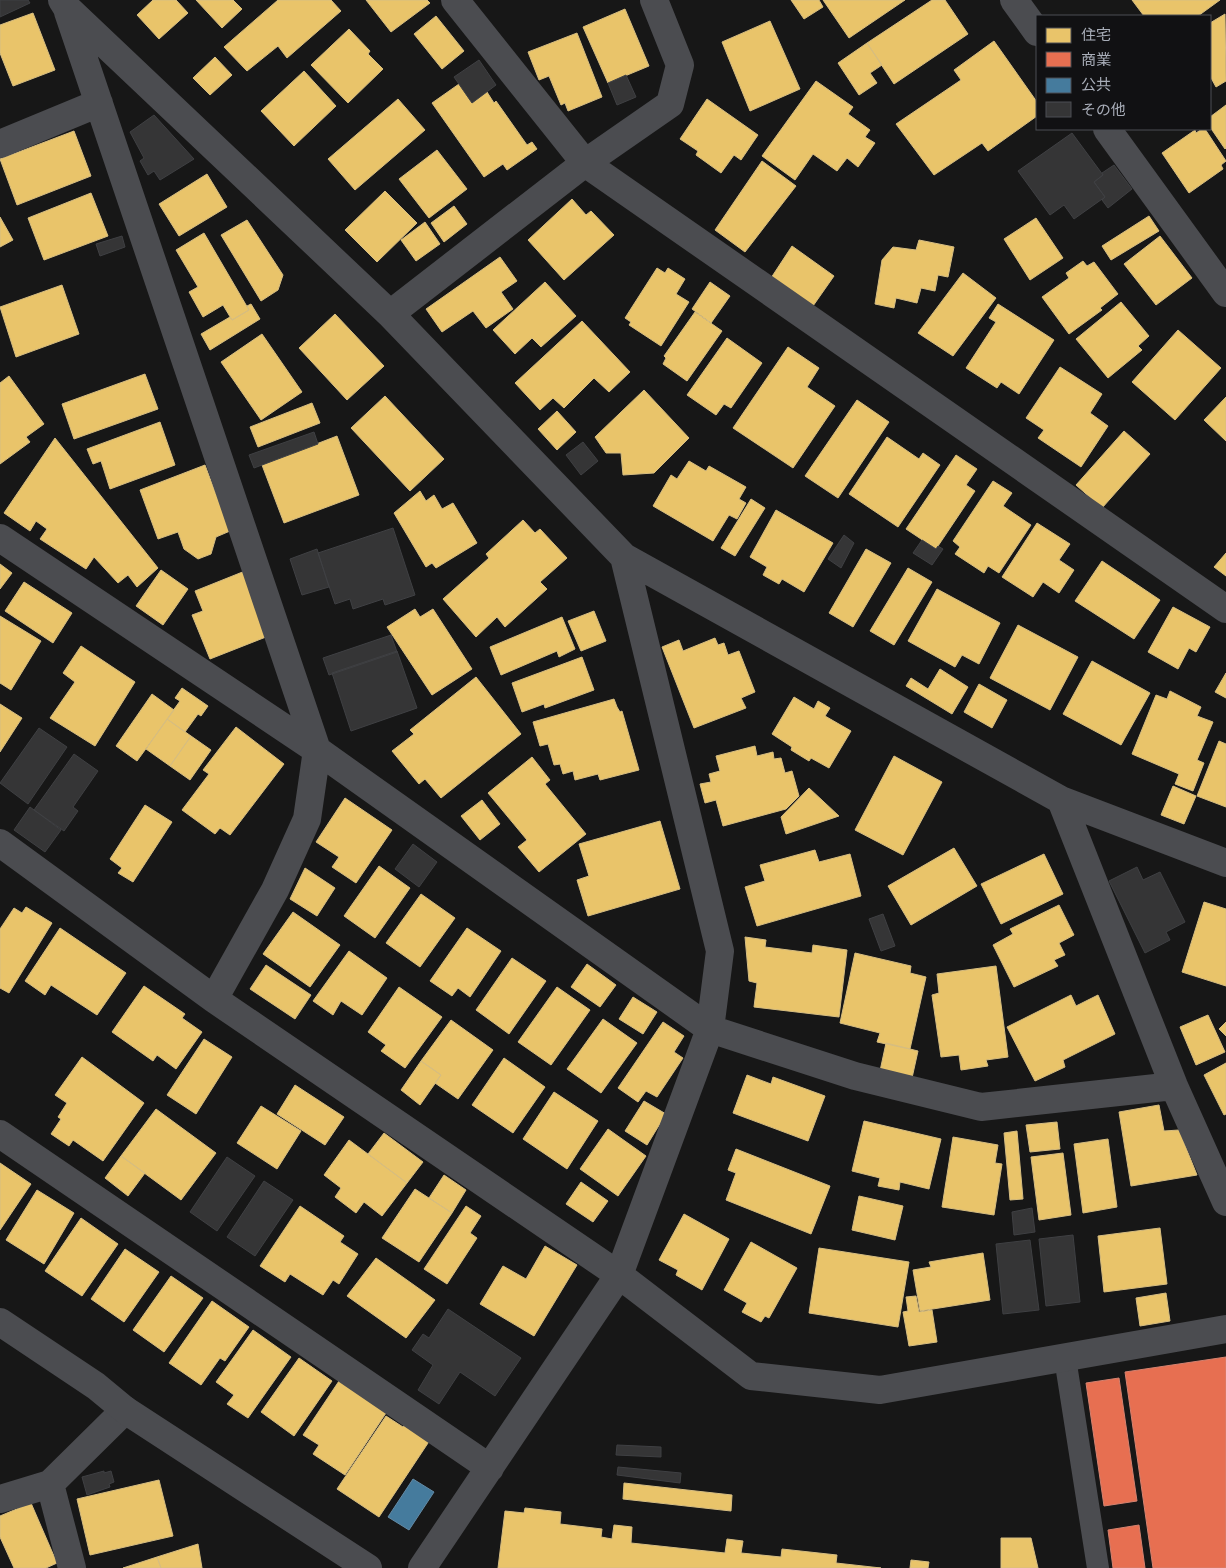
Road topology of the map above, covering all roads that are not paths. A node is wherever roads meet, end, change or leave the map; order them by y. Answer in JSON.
{"nodes":[{"id":1,"x":455,"y":0,"type":"edge"},
{"id":2,"x":654,"y":0,"type":"edge"},
{"id":3,"x":1014,"y":0,"type":"edge"},
{"id":4,"x":65,"y":4,"type":"edge"},
{"id":5,"x":1036,"y":31,"type":"edge"},
{"id":6,"x":99,"y":103,"type":"junction"},
{"id":7,"x":1108,"y":130,"type":"edge"},
{"id":8,"x":0,"y":144,"type":"edge"},
{"id":9,"x":585,"y":163,"type":"junction"},
{"id":10,"x":1226,"y":293,"type":"edge"},
{"id":11,"x":390,"y":314,"type":"junction"},
{"id":12,"x":0,"y":538,"type":"edge"},
{"id":13,"x":624,"y":557,"type":"junction"},
{"id":14,"x":1226,"y":609,"type":"edge"},
{"id":15,"x":317,"y":750,"type":"junction"},
{"id":16,"x":1061,"y":800,"type":"junction"},
{"id":17,"x":0,"y":843,"type":"edge"},
{"id":18,"x":1226,"y":863,"type":"edge"},
{"id":19,"x":214,"y":999,"type":"junction"},
{"id":20,"x":710,"y":1029,"type":"junction"},
{"id":21,"x":1174,"y":1086,"type":"junction"},
{"id":22,"x":0,"y":1134,"type":"edge"},
{"id":23,"x":1226,"y":1202,"type":"edge"},
{"id":24,"x":619,"y":1275,"type":"junction"},
{"id":25,"x":0,"y":1322,"type":"edge"},
{"id":26,"x":1226,"y":1328,"type":"edge"},
{"id":27,"x":1065,"y":1358,"type":"junction"},
{"id":28,"x":126,"y":1410,"type":"junction"},
{"id":29,"x":490,"y":1468,"type":"junction"},
{"id":30,"x":50,"y":1484,"type":"junction"},
{"id":31,"x":0,"y":1499,"type":"edge"},
{"id":32,"x":72,"y":1568,"type":"edge"},
{"id":33,"x":368,"y":1568,"type":"edge"},
{"id":34,"x":422,"y":1568,"type":"edge"},
{"id":35,"x":1098,"y":1568,"type":"edge"}],
"edges":[{"from":1,"to":9,"type":"street"},
{"from":2,"to":9,"type":"street"},
{"from":3,"to":5,"type":"street"},
{"from":4,"to":6,"type":"street"},
{"from":4,"to":11,"type":"street"},
{"from":6,"to":8,"type":"street"},
{"from":6,"to":15,"type":"street"},
{"from":7,"to":10,"type":"street"},
{"from":9,"to":11,"type":"street"},
{"from":9,"to":14,"type":"street"},
{"from":11,"to":13,"type":"street"},
{"from":12,"to":15,"type":"street"},
{"from":13,"to":16,"type":"street"},
{"from":13,"to":20,"type":"street"},
{"from":15,"to":19,"type":"street"},
{"from":15,"to":20,"type":"street"},
{"from":16,"to":18,"type":"street"},
{"from":16,"to":21,"type":"street"},
{"from":17,"to":19,"type":"street"},
{"from":19,"to":24,"type":"street"},
{"from":20,"to":21,"type":"street"},
{"from":20,"to":24,"type":"street"},
{"from":21,"to":23,"type":"street"},
{"from":22,"to":29,"type":"street"},
{"from":24,"to":27,"type":"street"},
{"from":24,"to":29,"type":"street"},
{"from":25,"to":28,"type":"street"},
{"from":26,"to":27,"type":"street"},
{"from":27,"to":35,"type":"lane"},
{"from":28,"to":30,"type":"street"},
{"from":28,"to":33,"type":"street"},
{"from":29,"to":34,"type":"street"},
{"from":30,"to":31,"type":"street"},
{"from":30,"to":32,"type":"street"}]}
